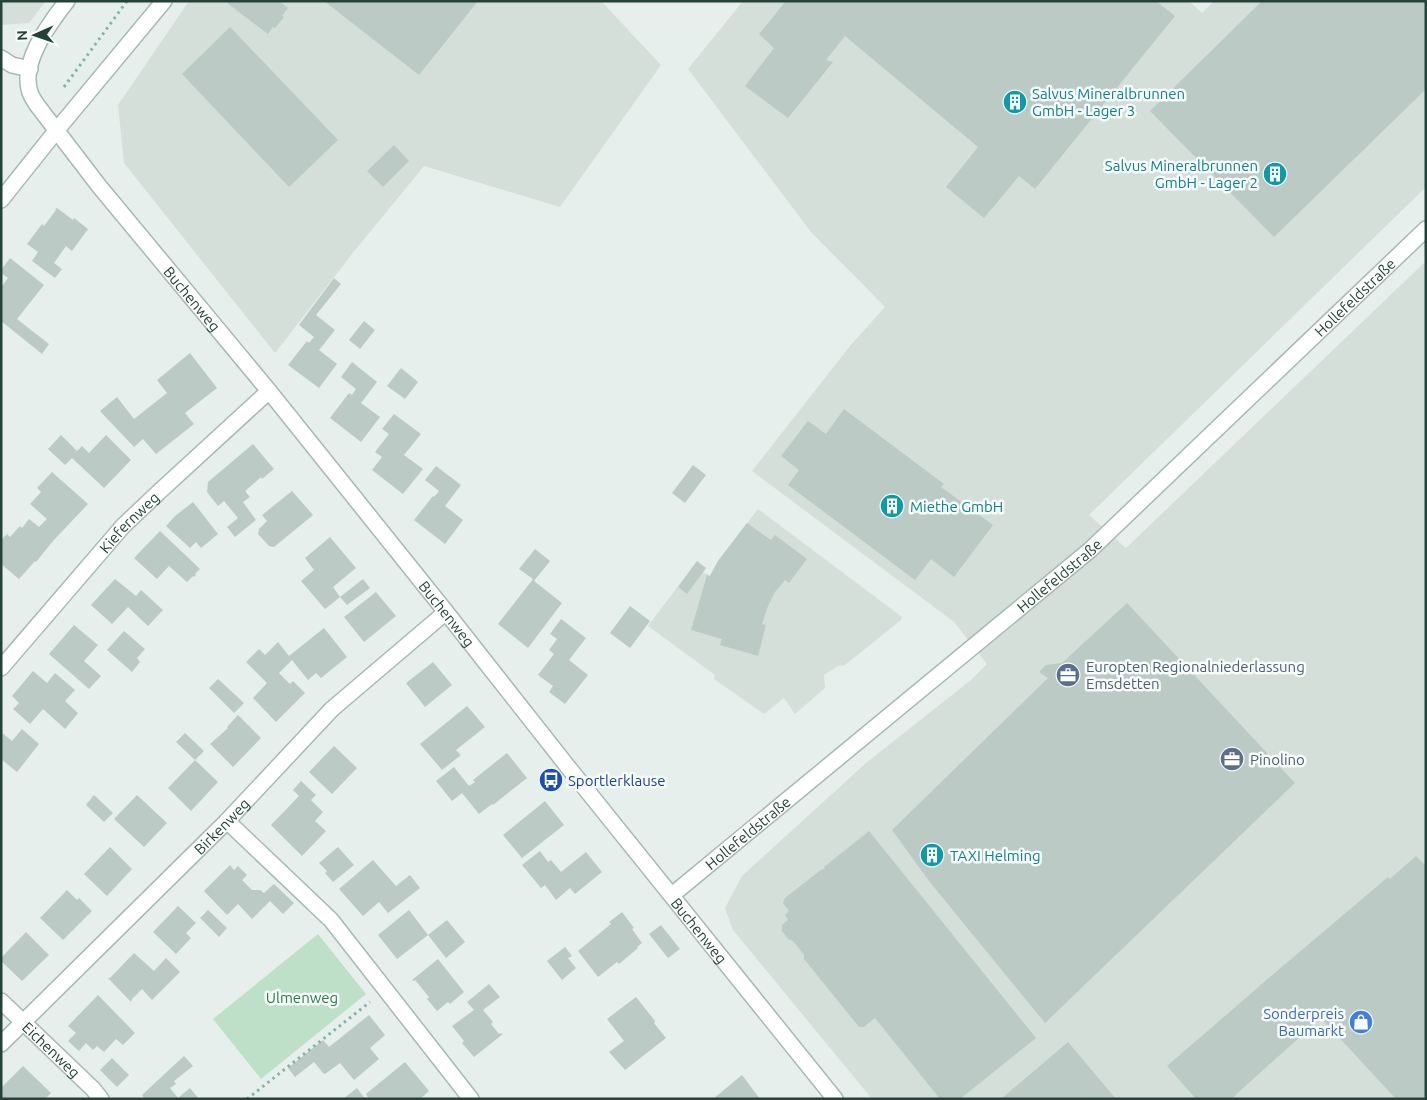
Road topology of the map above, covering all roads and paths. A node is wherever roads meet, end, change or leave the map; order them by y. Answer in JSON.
{"nodes":[{"id":1,"x":67,"y":1,"type":"edge"},
{"id":2,"x":127,"y":1,"type":"edge"},
{"id":3,"x":164,"y":1,"type":"edge"},
{"id":4,"x":1,"y":58,"type":"edge"},
{"id":5,"x":30,"y":69,"type":"junction"},
{"id":6,"x":44,"y":114,"type":"junction"},
{"id":7,"x":56,"y":131,"type":"junction"},
{"id":8,"x":1,"y":200,"type":"edge"},
{"id":9,"x":1426,"y":229,"type":"edge"},
{"id":10,"x":269,"y":391,"type":"junction"},
{"id":11,"x":446,"y":612,"type":"junction"},
{"id":12,"x":1,"y":668,"type":"edge"},
{"id":13,"x":227,"y":821,"type":"junction"},
{"id":14,"x":672,"y":895,"type":"junction"},
{"id":15,"x":385,"y":990,"type":"junction"},
{"id":16,"x":1,"y":1001,"type":"edge"},
{"id":17,"x":22,"y":1022,"type":"junction"},
{"id":18,"x":1,"y":1044,"type":"edge"},
{"id":19,"x":100,"y":1099,"type":"edge"},
{"id":20,"x":247,"y":1099,"type":"edge"},
{"id":21,"x":471,"y":1099,"type":"edge"},
{"id":22,"x":835,"y":1099,"type":"edge"}],
"edges":[{"from":1,"to":5,"type":"street","name":"Buchenweg"},
{"from":2,"to":6,"type":"path"},
{"from":3,"to":7,"type":"street"},
{"from":4,"to":5,"type":"street"},
{"from":5,"to":6,"type":"street","name":"Buchenweg"},
{"from":6,"to":7,"type":"street","name":"Buchenweg"},
{"from":7,"to":8,"type":"street"},
{"from":7,"to":10,"type":"street","name":"Buchenweg"},
{"from":9,"to":14,"type":"street","name":"Hollefeldstraße"},
{"from":10,"to":11,"type":"street","name":"Buchenweg"},
{"from":10,"to":12,"type":"street","name":"Kiefernweg"},
{"from":11,"to":13,"type":"street","name":"Birkenweg"},
{"from":11,"to":14,"type":"street","name":"Buchenweg"},
{"from":13,"to":15,"type":"street"},
{"from":13,"to":17,"type":"street","name":"Birkenweg"},
{"from":14,"to":22,"type":"street","name":"Buchenweg"},
{"from":15,"to":20,"type":"path"},
{"from":15,"to":21,"type":"street"},
{"from":16,"to":17,"type":"street","name":"Eichenweg"},
{"from":17,"to":18,"type":"street","name":"Birkenweg"},
{"from":17,"to":19,"type":"street","name":"Eichenweg"}]}
